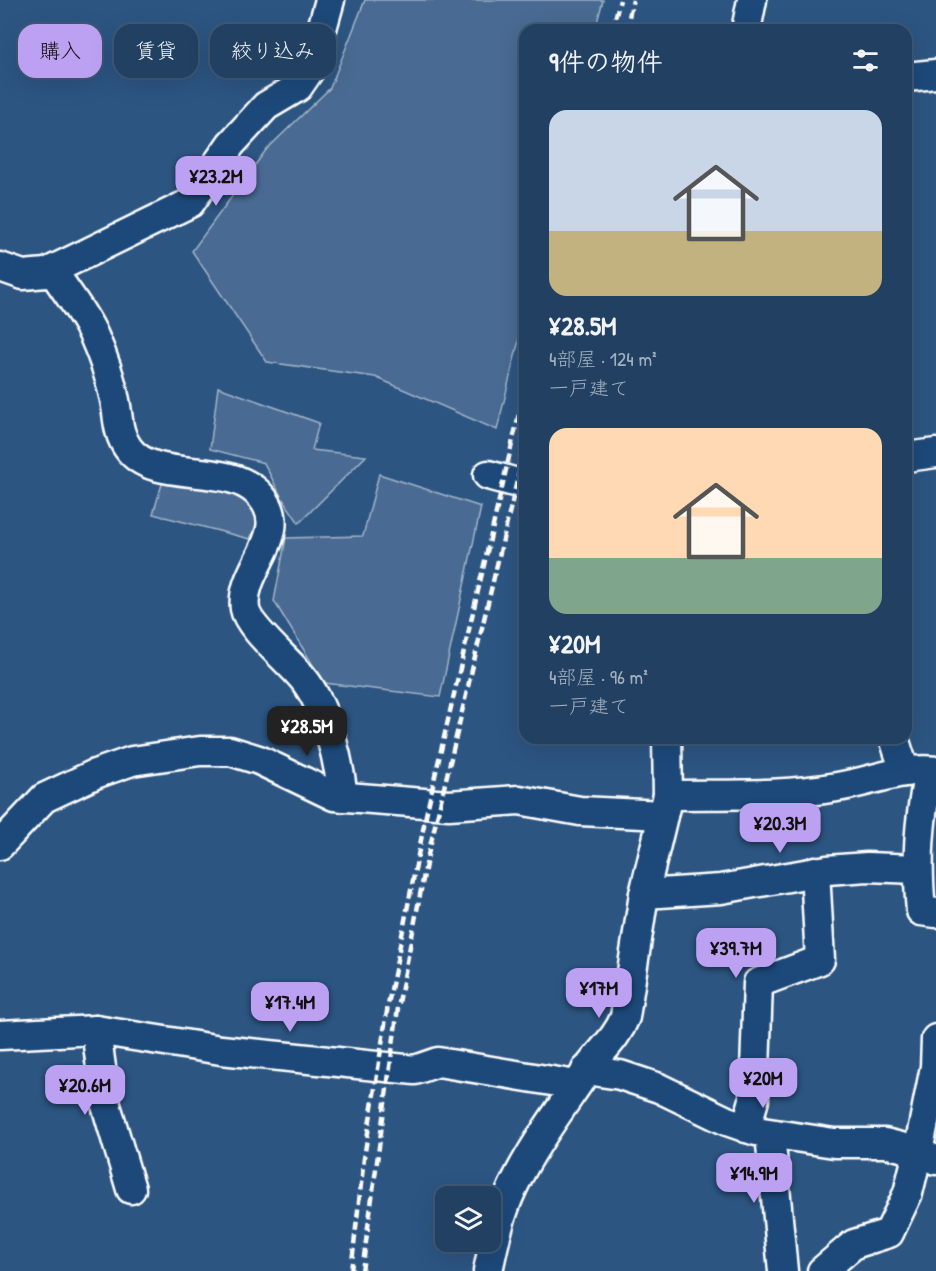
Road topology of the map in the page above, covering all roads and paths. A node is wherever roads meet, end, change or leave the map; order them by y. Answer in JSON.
{"nodes":[{"id":1,"x":330,"y":0,"type":"edge"},
{"id":2,"x":752,"y":0,"type":"edge"},
{"id":3,"x":747,"y":24,"type":"edge"},
{"id":4,"x":936,"y":74,"type":"edge"},
{"id":5,"x":912,"y":76,"type":"edge"},
{"id":6,"x":0,"y":267,"type":"edge"},
{"id":7,"x":53,"y":271,"type":"junction"},
{"id":8,"x":936,"y":453,"type":"edge"},
{"id":9,"x":912,"y":456,"type":"edge"},
{"id":10,"x":488,"y":476,"type":"dead end"},
{"id":11,"x":519,"y":484,"type":"edge"},
{"id":12,"x":667,"y":744,"type":"edge"},
{"id":13,"x":900,"y":744,"type":"edge"},
{"id":14,"x":928,"y":771,"type":"edge"},
{"id":15,"x":343,"y":797,"type":"junction"},
{"id":16,"x":665,"y":805,"type":"junction"},
{"id":17,"x":0,"y":845,"type":"edge"},
{"id":18,"x":917,"y":869,"type":"junction"},
{"id":19,"x":815,"y":871,"type":"junction"},
{"id":20,"x":644,"y":894,"type":"junction"},
{"id":21,"x":936,"y":913,"type":"edge"},
{"id":22,"x":96,"y":1030,"type":"junction"},
{"id":23,"x":0,"y":1035,"type":"edge"},
{"id":24,"x":936,"y":1039,"type":"edge"},
{"id":25,"x":581,"y":1078,"type":"junction"},
{"id":26,"x":758,"y":1131,"type":"junction"},
{"id":27,"x":927,"y":1156,"type":"edge"},
{"id":28,"x":131,"y":1190,"type":"dead end"},
{"id":29,"x":489,"y":1271,"type":"edge"},
{"id":30,"x":783,"y":1271,"type":"edge"},
{"id":31,"x":822,"y":1271,"type":"edge"}],
"edges":[{"from":1,"to":7,"type":"street"},
{"from":2,"to":3,"type":"street"},
{"from":4,"to":5,"type":"street"},
{"from":6,"to":7,"type":"street"},
{"from":7,"to":15,"type":"street"},
{"from":8,"to":9,"type":"street"},
{"from":10,"to":11,"type":"street"},
{"from":12,"to":16,"type":"street"},
{"from":13,"to":14,"type":"street"},
{"from":14,"to":16,"type":"street"},
{"from":14,"to":18,"type":"street"},
{"from":15,"to":16,"type":"street"},
{"from":15,"to":17,"type":"street"},
{"from":16,"to":20,"type":"street"},
{"from":18,"to":19,"type":"street"},
{"from":18,"to":21,"type":"street"},
{"from":19,"to":20,"type":"street"},
{"from":19,"to":26,"type":"street"},
{"from":20,"to":25,"type":"street"},
{"from":22,"to":23,"type":"street"},
{"from":22,"to":25,"type":"street"},
{"from":22,"to":28,"type":"street"},
{"from":24,"to":27,"type":"street"},
{"from":25,"to":26,"type":"street"},
{"from":25,"to":29,"type":"street"},
{"from":26,"to":27,"type":"street"},
{"from":26,"to":30,"type":"street"},
{"from":27,"to":31,"type":"street"}]}
